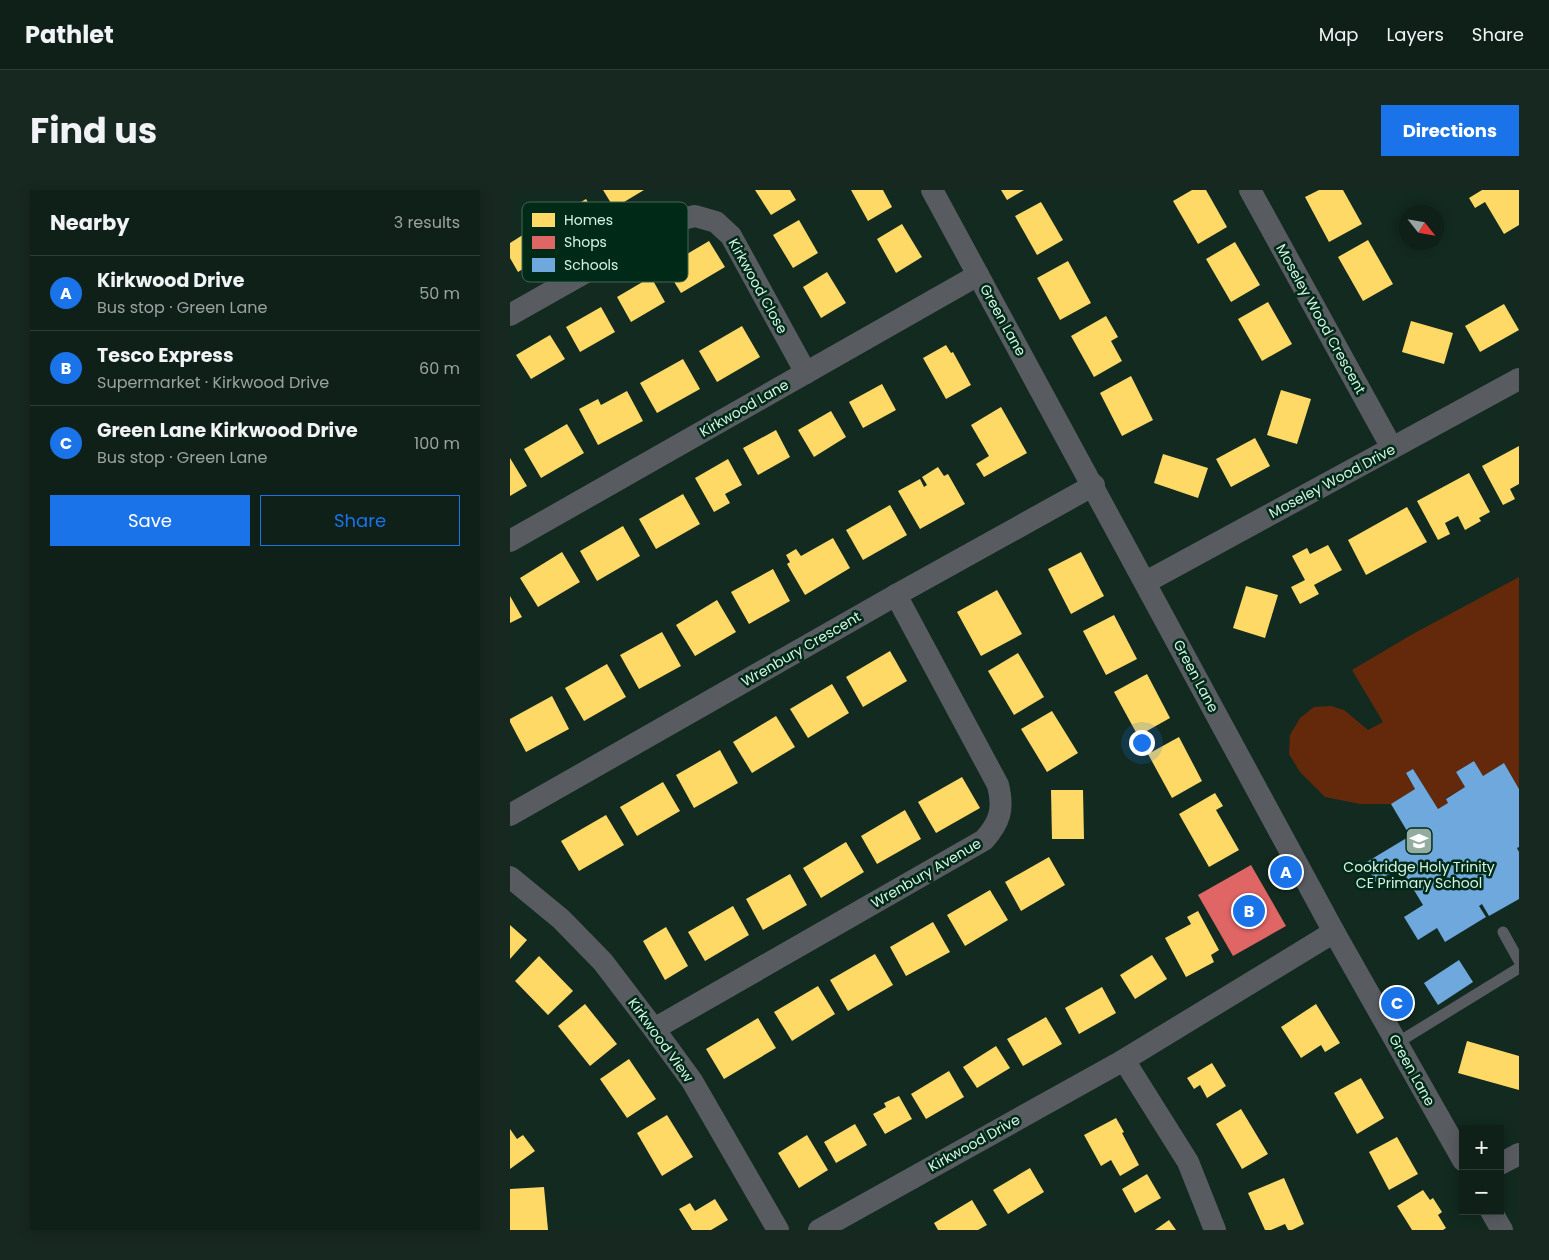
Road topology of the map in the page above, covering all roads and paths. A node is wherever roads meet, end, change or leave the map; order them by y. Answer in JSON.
{"nodes":[{"id":1,"x":932,"y":190,"type":"edge"},
{"id":2,"x":1250,"y":190,"type":"edge"},
{"id":3,"x":688,"y":218,"type":"edge"},
{"id":4,"x":978,"y":275,"type":"junction"},
{"id":5,"x":568,"y":282,"type":"edge"},
{"id":6,"x":510,"y":315,"type":"edge"},
{"id":7,"x":806,"y":373,"type":"junction"},
{"id":8,"x":1519,"y":379,"type":"edge"},
{"id":9,"x":1392,"y":448,"type":"junction"},
{"id":10,"x":1094,"y":486,"type":"junction"},
{"id":11,"x":510,"y":541,"type":"edge"},
{"id":12,"x":1146,"y":582,"type":"junction"},
{"id":13,"x":896,"y":595,"type":"junction"},
{"id":14,"x":510,"y":815,"type":"edge"},
{"id":15,"x":510,"y":877,"type":"edge"},
{"id":16,"x":1334,"y":932,"type":"junction"},
{"id":17,"x":1503,"y":932,"type":"dead end"},
{"id":18,"x":1519,"y":962,"type":"edge"},
{"id":19,"x":1519,"y":968,"type":"edge"},
{"id":20,"x":654,"y":1030,"type":"junction"},
{"id":21,"x":1397,"y":1043,"type":"junction"},
{"id":22,"x":1124,"y":1060,"type":"junction"},
{"id":23,"x":1459,"y":1153,"type":"edge"},
{"id":24,"x":1519,"y":1154,"type":"edge"},
{"id":25,"x":1504,"y":1162,"type":"edge"},
{"id":26,"x":1493,"y":1215,"type":"edge"},
{"id":27,"x":778,"y":1230,"type":"edge"},
{"id":28,"x":820,"y":1230,"type":"edge"},
{"id":29,"x":1215,"y":1230,"type":"edge"},
{"id":30,"x":1502,"y":1230,"type":"edge"}],
"edges":[{"from":1,"to":4,"type":"street","name":"Green Lane"},
{"from":2,"to":9,"type":"street","name":"Moseley Wood Crescent"},
{"from":3,"to":7,"type":"street","name":"Kirkwood Close"},
{"from":4,"to":7,"type":"street","name":"Kirkwood Lane"},
{"from":4,"to":10,"type":"street","name":"Green Lane"},
{"from":5,"to":6,"type":"street","name":"Kirkwood Close"},
{"from":7,"to":11,"type":"street","name":"Kirkwood Lane"},
{"from":8,"to":9,"type":"street","name":"Moseley Wood Drive"},
{"from":9,"to":12,"type":"street","name":"Moseley Wood Drive"},
{"from":10,"to":12,"type":"street","name":"Green Lane"},
{"from":10,"to":13,"type":"street","name":"Wrenbury Crescent"},
{"from":12,"to":16,"type":"street","name":"Green Lane"},
{"from":13,"to":14,"type":"street","name":"Wrenbury Crescent"},
{"from":13,"to":20,"type":"street","name":"Wrenbury Avenue"},
{"from":15,"to":20,"type":"street","name":"Kirkwood View"},
{"from":16,"to":21,"type":"street","name":"Green Lane"},
{"from":16,"to":22,"type":"street","name":"Kirkwood Drive"},
{"from":17,"to":18,"type":"lane"},
{"from":19,"to":21,"type":"lane"},
{"from":20,"to":27,"type":"street","name":"Kirkwood View"},
{"from":21,"to":23,"type":"street","name":"Green Lane"},
{"from":22,"to":28,"type":"street","name":"Kirkwood Drive"},
{"from":22,"to":29,"type":"street"},
{"from":24,"to":25,"type":"street"},
{"from":26,"to":30,"type":"street"}]}
